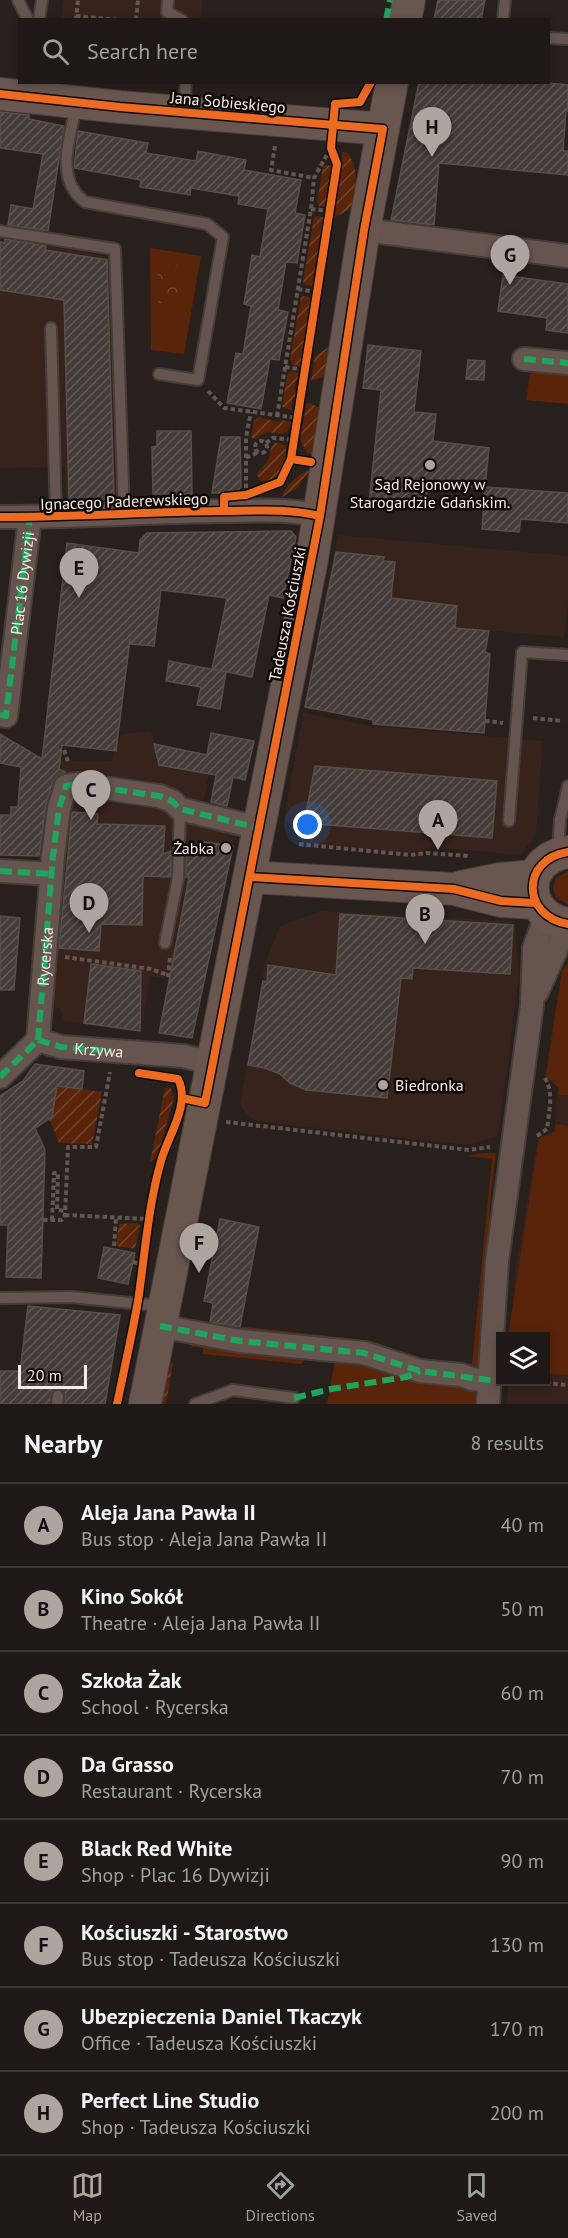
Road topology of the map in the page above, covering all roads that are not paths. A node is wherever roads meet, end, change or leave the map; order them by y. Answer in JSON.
{"nodes":[{"id":1,"x":18,"y":0,"type":"edge"},
{"id":2,"x":42,"y":0,"type":"edge"},
{"id":3,"x":168,"y":0,"type":"edge"},
{"id":4,"x":409,"y":0,"type":"edge"},
{"id":5,"x":505,"y":0,"type":"edge"},
{"id":6,"x":165,"y":16,"type":"edge"},
{"id":7,"x":27,"y":18,"type":"edge"},
{"id":8,"x":39,"y":18,"type":"edge"},
{"id":9,"x":405,"y":18,"type":"edge"},
{"id":10,"x":503,"y":18,"type":"edge"},
{"id":11,"x":550,"y":38,"type":"edge"},
{"id":12,"x":568,"y":39,"type":"edge"},
{"id":13,"x":392,"y":84,"type":"edge"},
{"id":14,"x":19,"y":92,"type":"edge"},
{"id":15,"x":185,"y":97,"type":"edge"},
{"id":16,"x":77,"y":103,"type":"junction"},
{"id":17,"x":383,"y":129,"type":"junction"},
{"id":18,"x":364,"y":230,"type":"junction"},
{"id":19,"x":0,"y":231,"type":"edge"},
{"id":20,"x":568,"y":256,"type":"edge"},
{"id":21,"x":51,"y":328,"type":"dead end"},
{"id":22,"x":524,"y":359,"type":"dead end"},
{"id":23,"x":568,"y":363,"type":"edge"},
{"id":24,"x":159,"y":374,"type":"dead end"},
{"id":25,"x":124,"y":513,"type":"junction"},
{"id":26,"x":56,"y":516,"type":"junction"},
{"id":27,"x":320,"y":516,"type":"junction"},
{"id":28,"x":30,"y":517,"type":"junction"},
{"id":29,"x":0,"y":518,"type":"edge"},
{"id":30,"x":568,"y":655,"type":"edge"},
{"id":31,"x":0,"y":715,"type":"edge"},
{"id":32,"x":568,"y":786,"type":"edge"},
{"id":33,"x":180,"y":809,"type":"junction"},
{"id":34,"x":509,"y":821,"type":"dead end"},
{"id":35,"x":259,"y":828,"type":"junction"},
{"id":36,"x":563,"y":853,"type":"edge"},
{"id":37,"x":0,"y":871,"type":"edge"},
{"id":38,"x":51,"y":874,"type":"junction"},
{"id":39,"x":250,"y":877,"type":"junction"},
{"id":40,"x":550,"y":909,"type":"edge"},
{"id":41,"x":165,"y":943,"type":"dead end"},
{"id":42,"x":38,"y":1040,"type":"junction"},
{"id":43,"x":212,"y":1063,"type":"junction"},
{"id":44,"x":0,"y":1077,"type":"edge"},
{"id":45,"x":0,"y":1298,"type":"edge"},
{"id":46,"x":162,"y":1316,"type":"junction"},
{"id":47,"x":489,"y":1382,"type":"junction"},
{"id":48,"x":294,"y":1398,"type":"dead end"},
{"id":49,"x":145,"y":1404,"type":"edge"},
{"id":50,"x":195,"y":1404,"type":"edge"},
{"id":51,"x":488,"y":1404,"type":"edge"}],
"edges":[{"from":1,"to":7,"type":"lane"},
{"from":2,"to":8,"type":"lane"},
{"from":3,"to":6,"type":"lane"},
{"from":4,"to":9,"type":"street"},
{"from":5,"to":10,"type":"lane"},
{"from":11,"to":12,"type":"lane"},
{"from":13,"to":17,"type":"street","name":"Tadeusza Kościuszki"},
{"from":14,"to":16,"type":"street","name":"Jana Sobieskiego"},
{"from":15,"to":16,"type":"street","name":"Jana Sobieskiego"},
{"from":15,"to":17,"type":"street","name":"Jana Sobieskiego"},
{"from":16,"to":24,"type":"lane"},
{"from":17,"to":18,"type":"street","name":"Tadeusza Kościuszki"},
{"from":18,"to":20,"type":"street"},
{"from":18,"to":27,"type":"street","name":"Tadeusza Kościuszki"},
{"from":19,"to":25,"type":"lane"},
{"from":21,"to":26,"type":"lane"},
{"from":22,"to":23,"type":"street"},
{"from":25,"to":26,"type":"street","name":"Ignacego Paderewskiego"},
{"from":25,"to":27,"type":"street","name":"Ignacego Paderewskiego"},
{"from":26,"to":28,"type":"street","name":"Ignacego Paderewskiego"},
{"from":27,"to":35,"type":"street","name":"Tadeusza Kościuszki"},
{"from":28,"to":29,"type":"street","name":"Ignacego Paderewskiego"},
{"from":28,"to":31,"type":"street","name":"Plac 16 Dywizji"},
{"from":30,"to":34,"type":"lane"},
{"from":32,"to":36,"type":"lane"},
{"from":33,"to":35,"type":"street","name":"Rycerska"},
{"from":33,"to":38,"type":"street","name":"Rycerska"},
{"from":33,"to":41,"type":"lane"},
{"from":35,"to":39,"type":"street","name":"Tadeusza Kościuszki"},
{"from":36,"to":40,"type":"street"},
{"from":37,"to":38,"type":"street"},
{"from":38,"to":42,"type":"street","name":"Rycerska"},
{"from":39,"to":40,"type":"street"},
{"from":39,"to":43,"type":"street","name":"Tadeusza Kościuszki"},
{"from":40,"to":47,"type":"street"},
{"from":42,"to":43,"type":"street","name":"Krzywa"},
{"from":42,"to":44,"type":"street"},
{"from":43,"to":46,"type":"street","name":"Tadeusza Kościuszki"},
{"from":45,"to":46,"type":"lane"},
{"from":46,"to":47,"type":"street"},
{"from":46,"to":49,"type":"street","name":"Tadeusza Kościuszki"},
{"from":47,"to":51,"type":"street"},
{"from":48,"to":50,"type":"lane"}]}
